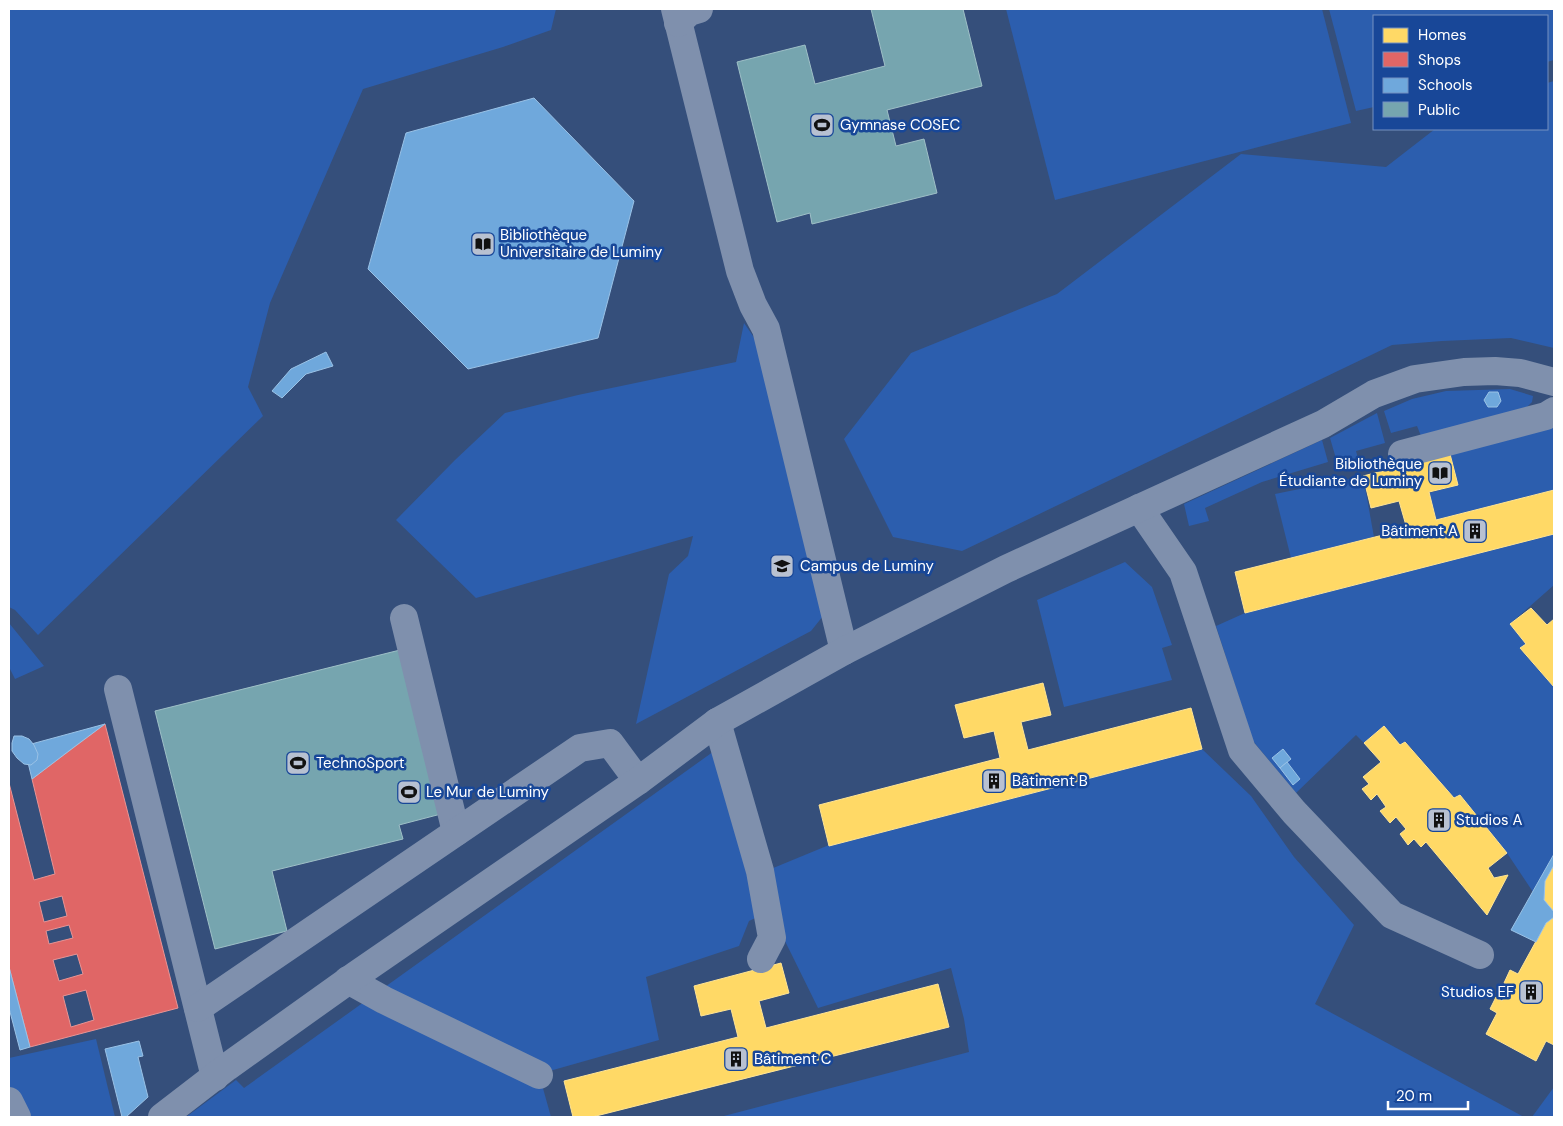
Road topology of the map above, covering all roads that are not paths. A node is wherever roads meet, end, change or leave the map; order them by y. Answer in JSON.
{"nodes":[{"id":1,"x":684,"y":14,"type":"edge"},
{"id":2,"x":1554,"y":382,"type":"edge"},
{"id":3,"x":1554,"y":410,"type":"edge"},
{"id":4,"x":1402,"y":454,"type":"dead end"},
{"id":5,"x":1139,"y":508,"type":"junction"},
{"id":6,"x":404,"y":618,"type":"dead end"},
{"id":7,"x":844,"y":651,"type":"junction"},
{"id":8,"x":118,"y":689,"type":"dead end"},
{"id":9,"x":717,"y":722,"type":"junction"},
{"id":10,"x":638,"y":782,"type":"junction"},
{"id":11,"x":456,"y":832,"type":"junction"},
{"id":12,"x":1480,"y":955,"type":"dead end"},
{"id":13,"x":762,"y":959,"type":"dead end"},
{"id":14,"x":348,"y":980,"type":"junction"},
{"id":15,"x":198,"y":1008,"type":"junction"},
{"id":16,"x":539,"y":1074,"type":"dead end"},
{"id":17,"x":215,"y":1077,"type":"junction"},
{"id":18,"x":9,"y":1101,"type":"edge"},
{"id":19,"x":17,"y":1117,"type":"edge"},
{"id":20,"x":162,"y":1117,"type":"edge"}],
"edges":[{"from":1,"to":7,"type":"street"},
{"from":2,"to":5,"type":"street"},
{"from":3,"to":4,"type":"street"},
{"from":5,"to":7,"type":"street"},
{"from":5,"to":12,"type":"street"},
{"from":6,"to":11,"type":"street"},
{"from":7,"to":9,"type":"street"},
{"from":8,"to":15,"type":"street"},
{"from":9,"to":10,"type":"street"},
{"from":9,"to":13,"type":"street"},
{"from":10,"to":11,"type":"street"},
{"from":10,"to":14,"type":"street"},
{"from":11,"to":15,"type":"street"},
{"from":14,"to":16,"type":"street"},
{"from":14,"to":17,"type":"street"},
{"from":15,"to":17,"type":"street"},
{"from":17,"to":20,"type":"street"},
{"from":18,"to":19,"type":"street"}]}
